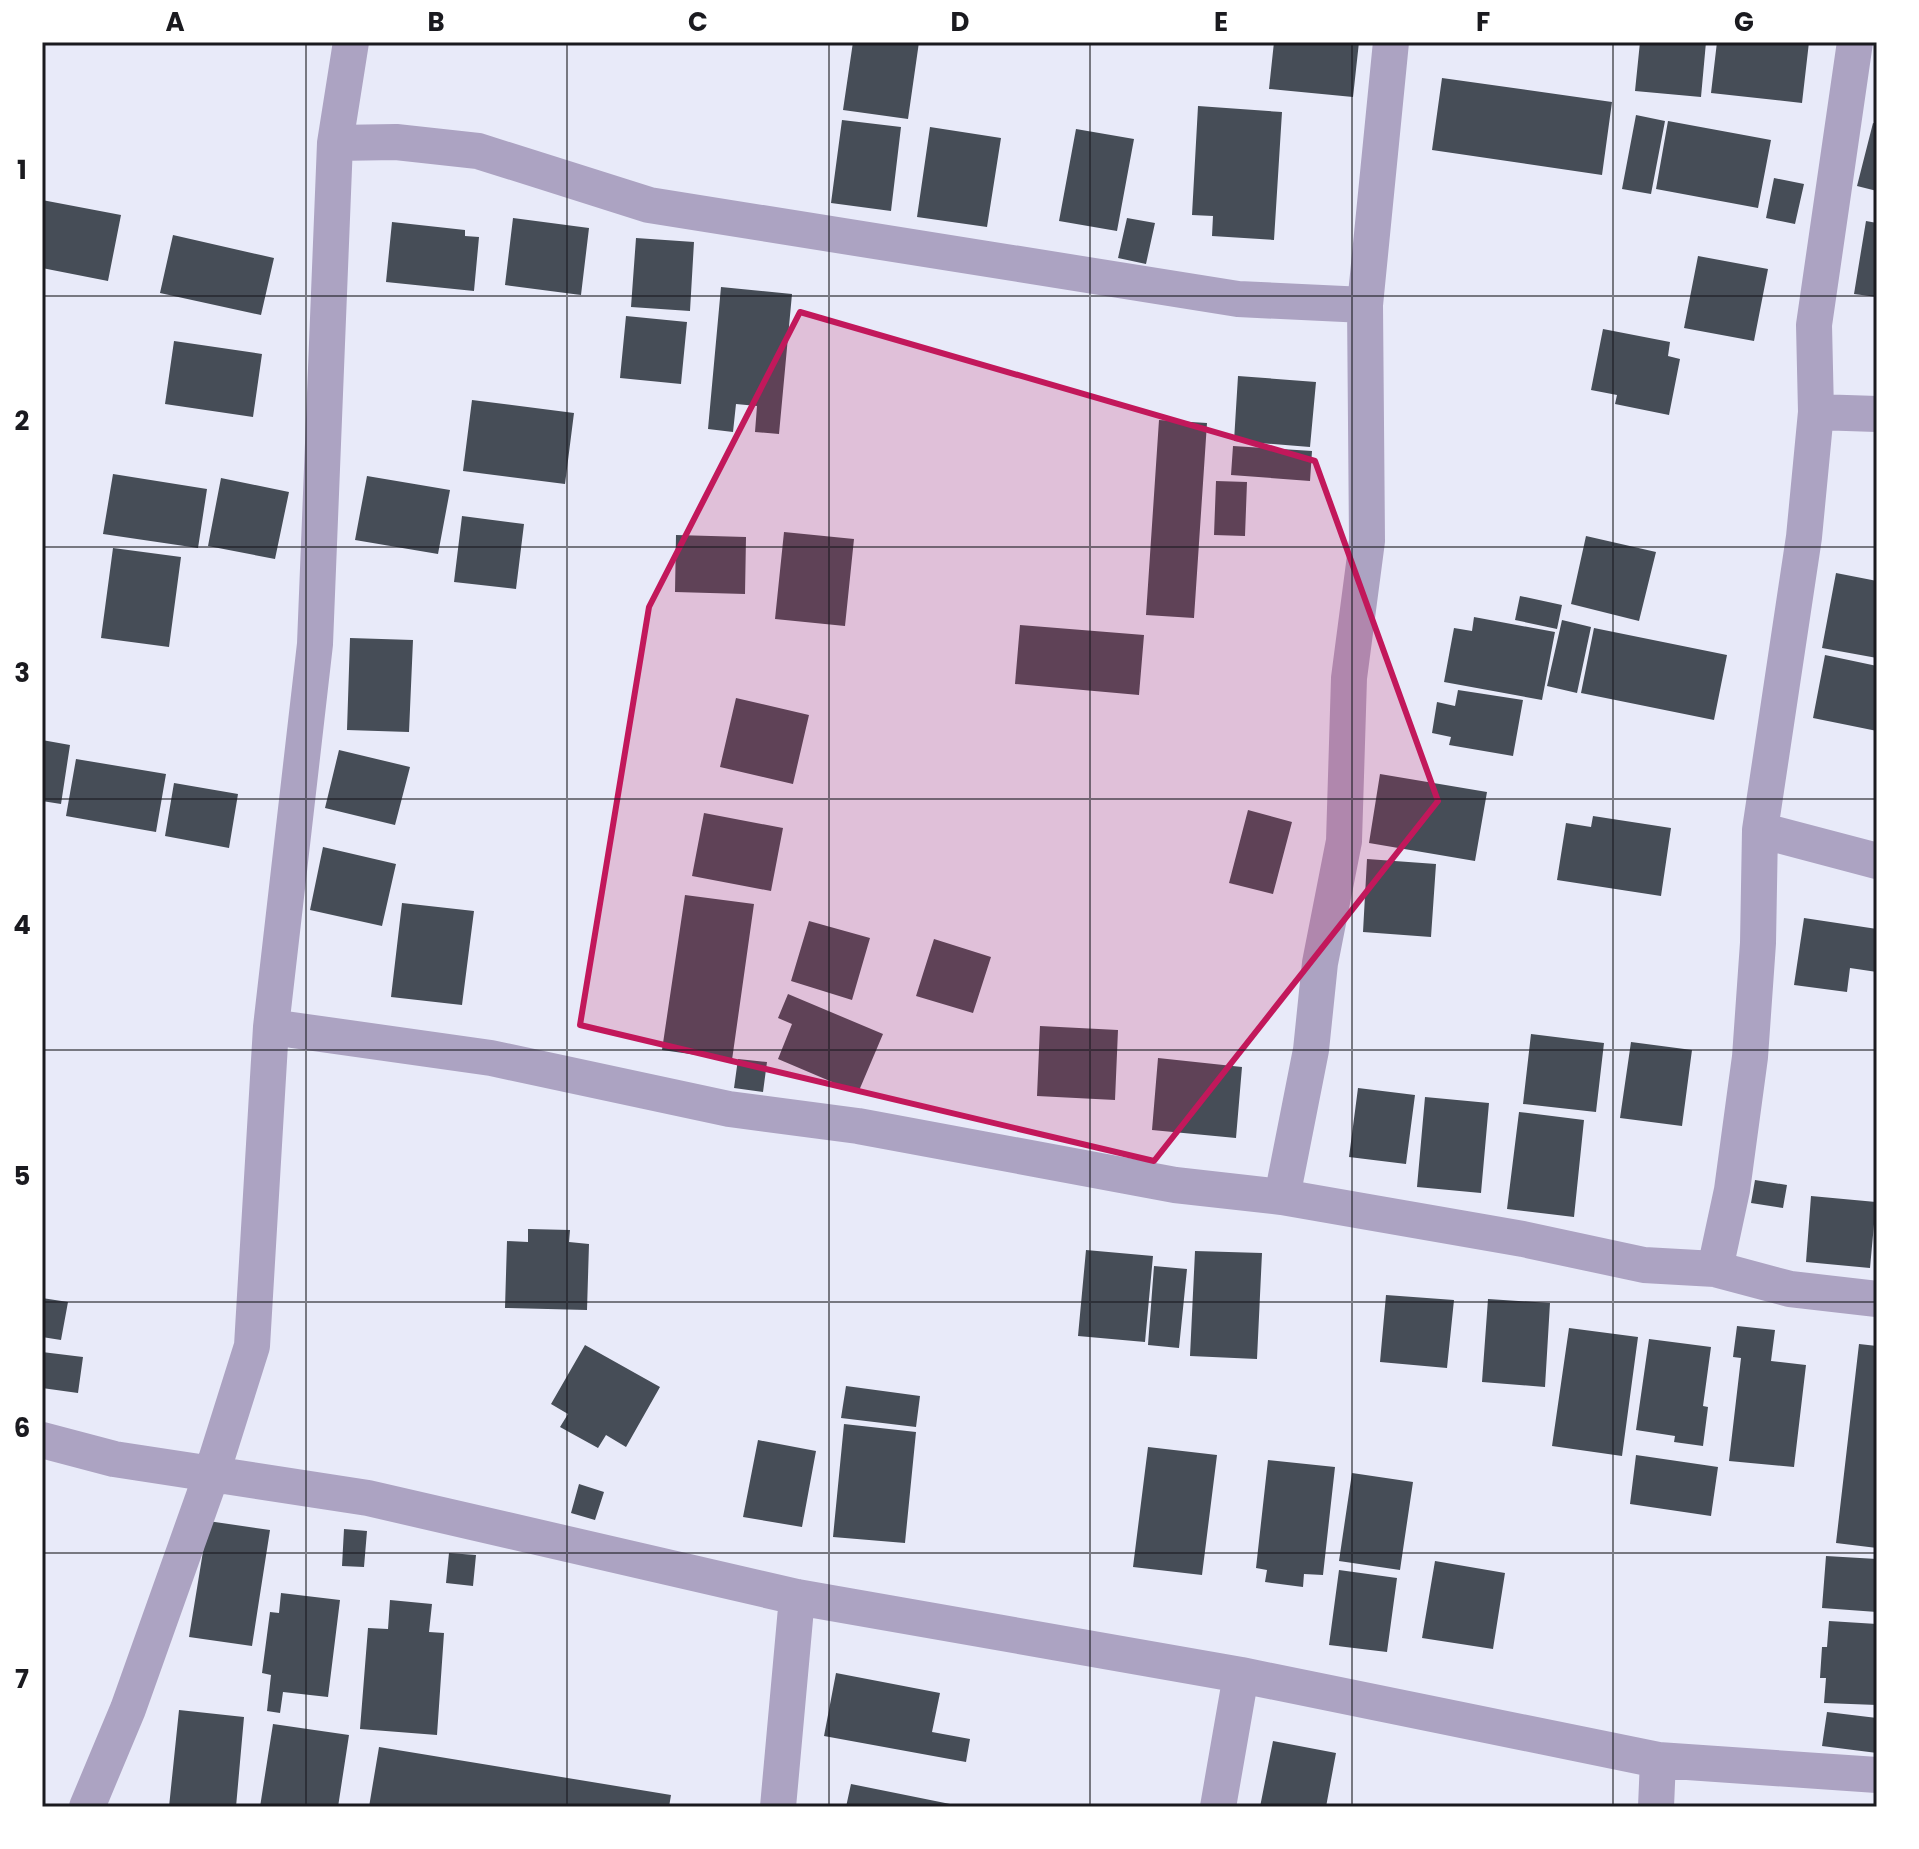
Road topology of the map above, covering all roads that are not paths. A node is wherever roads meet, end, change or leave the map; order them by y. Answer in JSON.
{"nodes":[{"id":1,"x":351,"y":42,"type":"edge"},
{"id":2,"x":1391,"y":42,"type":"edge"},
{"id":3,"x":1855,"y":42,"type":"edge"},
{"id":4,"x":335,"y":143,"type":"junction"},
{"id":5,"x":1365,"y":305,"type":"junction"},
{"id":6,"x":1816,"y":412,"type":"junction"},
{"id":7,"x":1877,"y":414,"type":"edge"},
{"id":8,"x":1760,"y":830,"type":"junction"},
{"id":9,"x":1877,"y":861,"type":"edge"},
{"id":10,"x":271,"y":1027,"type":"junction"},
{"id":11,"x":1282,"y":1197,"type":"junction"},
{"id":12,"x":1715,"y":1269,"type":"junction"},
{"id":13,"x":1877,"y":1299,"type":"edge"},
{"id":14,"x":42,"y":1440,"type":"edge"},
{"id":15,"x":211,"y":1476,"type":"junction"},
{"id":16,"x":797,"y":1597,"type":"junction"},
{"id":17,"x":1241,"y":1675,"type":"junction"},
{"id":18,"x":1658,"y":1760,"type":"junction"},
{"id":19,"x":1877,"y":1775,"type":"edge"},
{"id":20,"x":87,"y":1807,"type":"edge"},
{"id":21,"x":778,"y":1807,"type":"edge"},
{"id":22,"x":1218,"y":1807,"type":"edge"},
{"id":23,"x":1656,"y":1807,"type":"edge"}],
"edges":[{"from":1,"to":4,"type":"street"},
{"from":2,"to":5,"type":"street"},
{"from":3,"to":6,"type":"street"},
{"from":4,"to":5,"type":"street"},
{"from":4,"to":10,"type":"street"},
{"from":5,"to":11,"type":"street"},
{"from":6,"to":7,"type":"street"},
{"from":6,"to":8,"type":"street"},
{"from":8,"to":9,"type":"street"},
{"from":8,"to":12,"type":"street"},
{"from":10,"to":11,"type":"street"},
{"from":10,"to":15,"type":"street"},
{"from":11,"to":12,"type":"street"},
{"from":12,"to":13,"type":"street"},
{"from":14,"to":15,"type":"street"},
{"from":15,"to":16,"type":"street"},
{"from":15,"to":20,"type":"street"},
{"from":16,"to":17,"type":"street"},
{"from":16,"to":21,"type":"street"},
{"from":17,"to":18,"type":"street"},
{"from":17,"to":22,"type":"street"},
{"from":18,"to":19,"type":"street"},
{"from":18,"to":23,"type":"street"}]}
